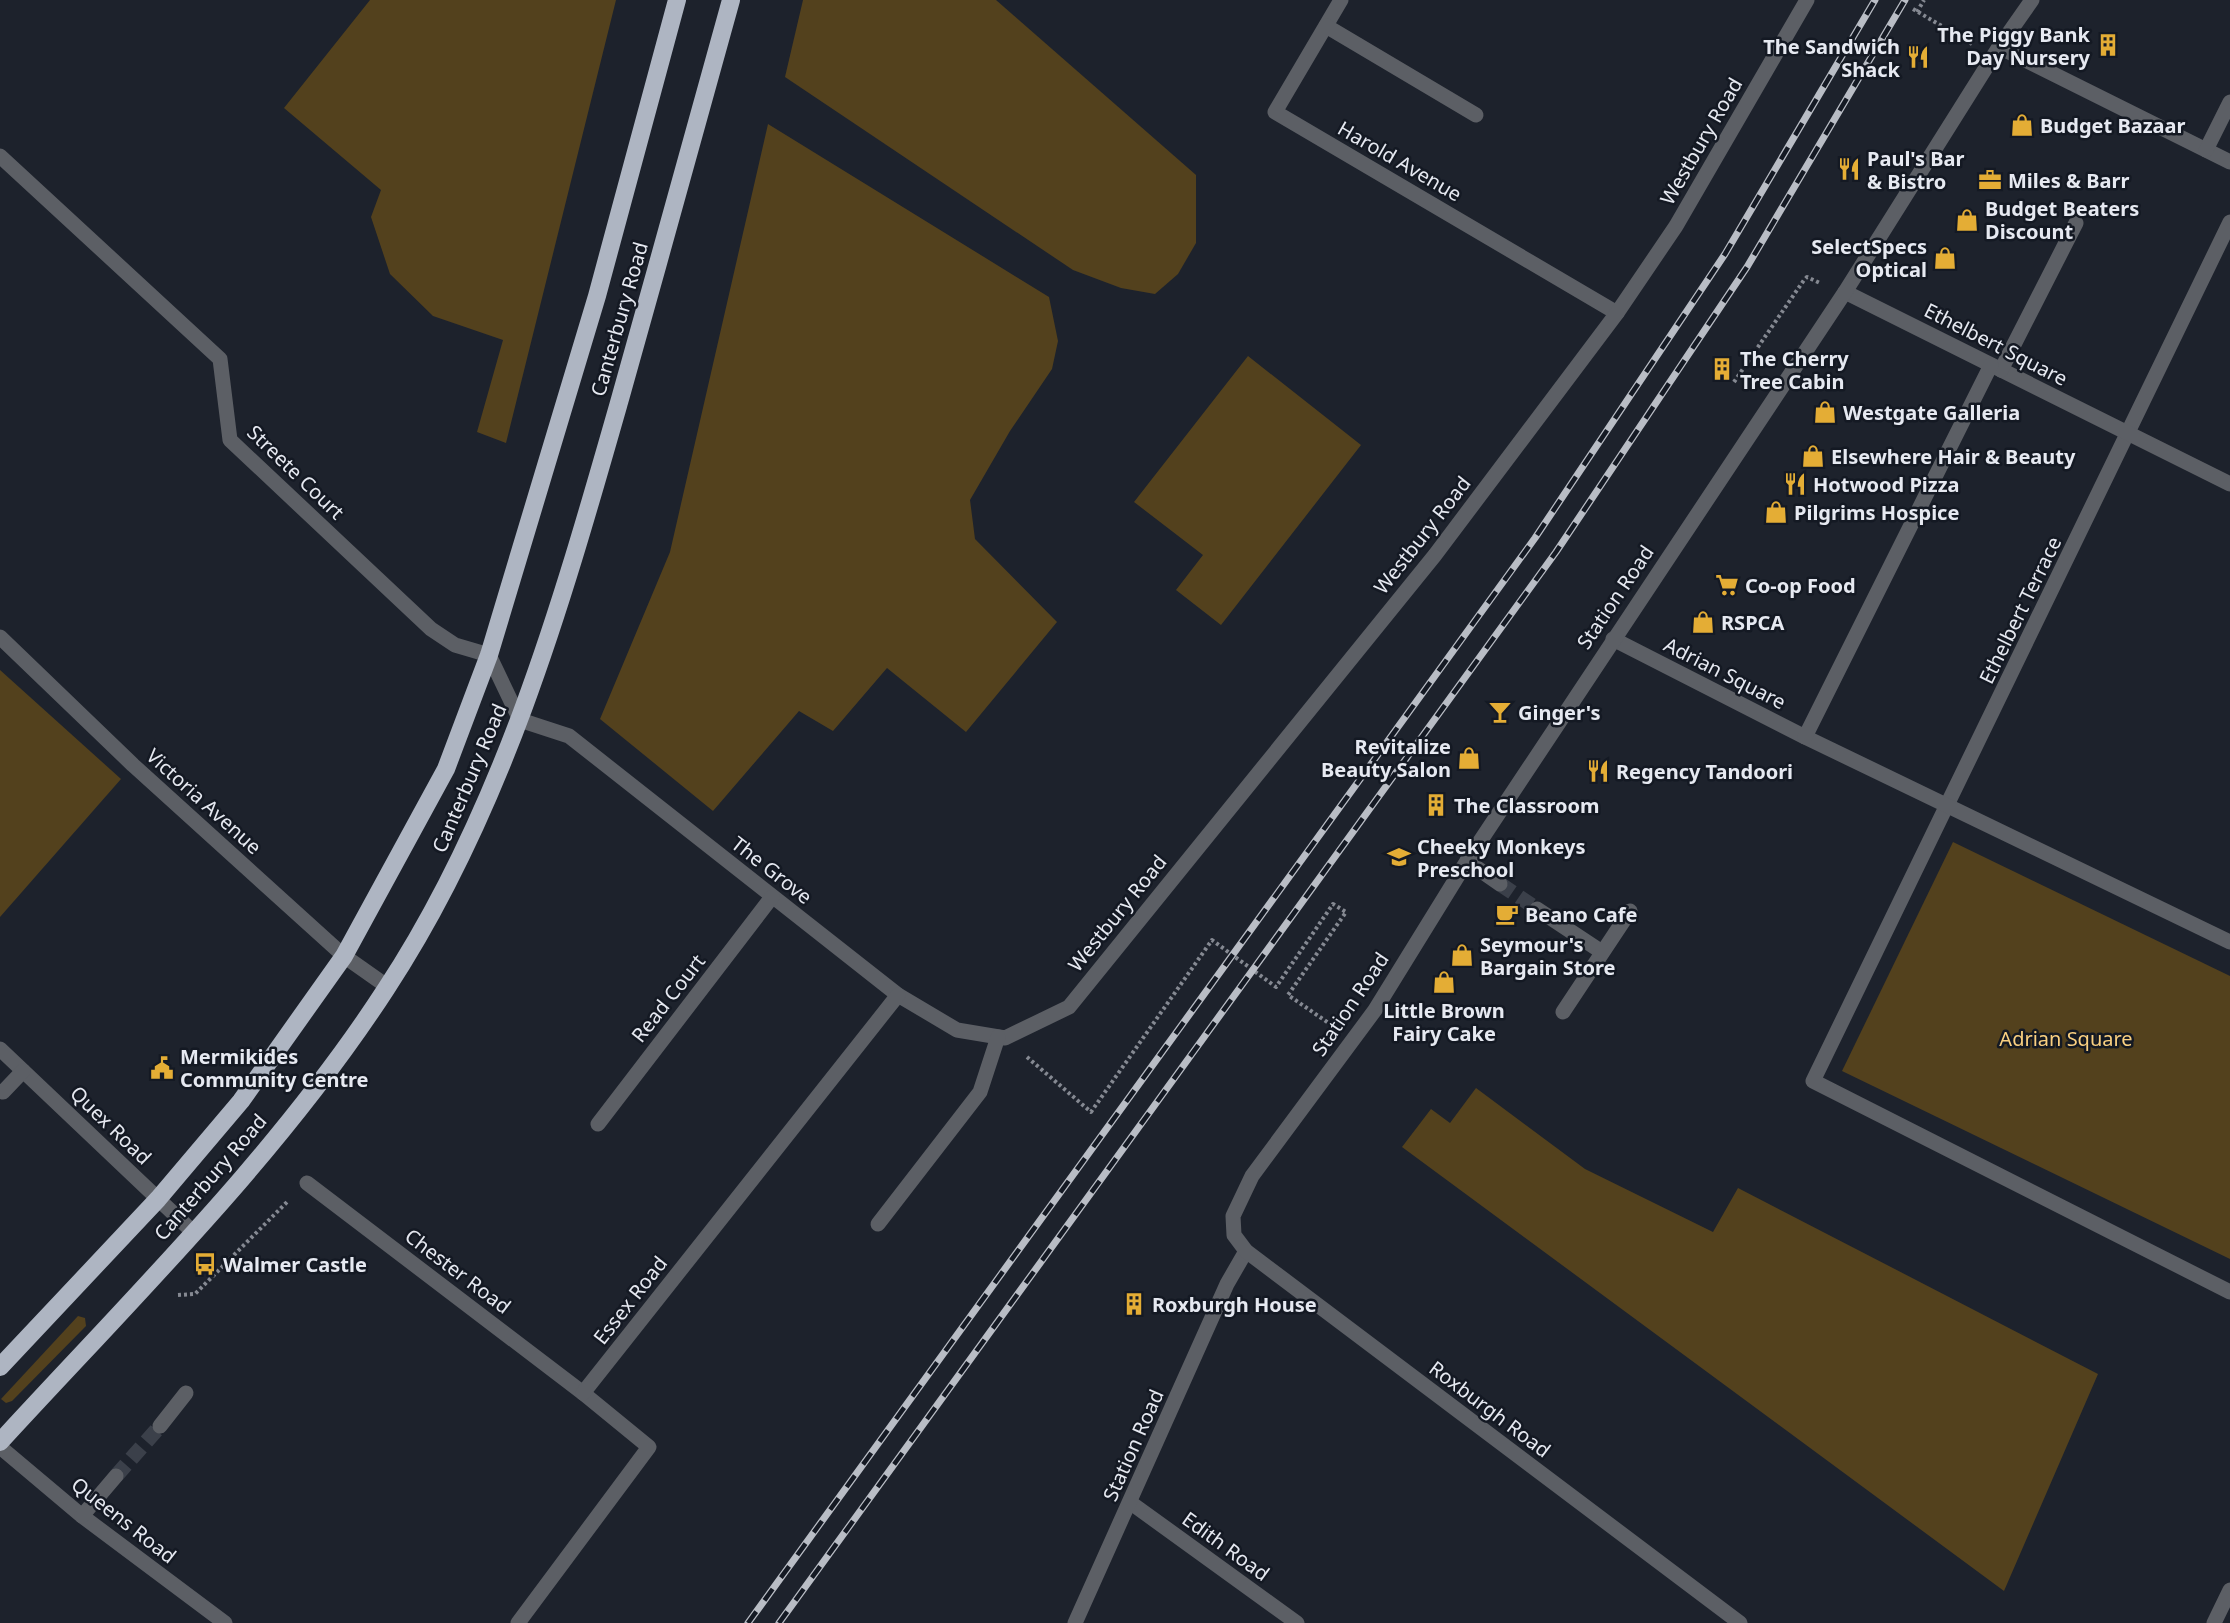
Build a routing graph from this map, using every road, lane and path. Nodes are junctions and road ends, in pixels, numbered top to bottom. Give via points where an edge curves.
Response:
1 (677, 0) edge
2 (731, 0) edge
3 (1341, 0) edge
4 (1807, 0) edge
5 (1924, 0) edge
6 (2032, 0) edge
7 (1326, 26) junction
8 (1996, 51) junction
9 (2230, 102) edge
10 (1476, 115) dead end
11 (2206, 150) junction
12 (0, 156) edge
13 (2230, 162) edge
14 (2230, 222) edge
15 (2076, 223) dead end
16 (1819, 283) dead end
17 (1845, 292) junction
18 (1617, 313) junction
19 (1996, 367) junction
20 (1734, 382) dead end
21 (2128, 433) junction
22 (2230, 484) edge
23 (0, 637) edge
24 (1612, 639) junction
25 (489, 656) junction
26 (520, 720) junction
27 (1805, 737) junction
28 (1949, 806) junction
29 (1467, 861) junction
30 (1500, 884) tunnel mouth
31 (772, 897) junction
32 (1537, 909) tunnel mouth
33 (1630, 911) dead end
34 (2230, 942) edge
35 (1602, 952) junction
36 (344, 956) junction
37 (388, 987) junction
38 (898, 995) junction
39 (1563, 1012) dead end
40 (1002, 1037) junction
41 (1353, 1040) junction
42 (0, 1049) edge
43 (23, 1071) junction
44 (3, 1092) dead end
45 (598, 1124) dead end
46 (307, 1183) joint
47 (158, 1199) junction
48 (1233, 1216) joint
49 (878, 1224) dead end
50 (193, 1232) junction
51 (1246, 1251) junction
52 (2230, 1292) edge
53 (178, 1295) dead end
54 (0, 1367) edge
55 (186, 1393) dead end
56 (584, 1393) junction
57 (160, 1426) tunnel mouth
58 (0, 1442) edge
59 (0, 1447) edge
60 (116, 1476) tunnel mouth
61 (1131, 1503) junction
62 (82, 1516) junction
63 (2230, 1590) edge
64 (225, 1623) edge
65 (518, 1623) edge
66 (1076, 1623) edge
67 (1297, 1623) edge
68 (1740, 1623) edge
69 (2214, 1623) edge

1 - 25 highway, Canterbury Road via 597,296
2 - 26 highway, Canterbury Road via 590,506
3 - 7 street, Harold Avenue
4 - 18 street, Westbury Road via 1676,226
5 - 8 path via 1915,11
6 - 8 street, Station Road
7 - 10 street
7 - 18 street, Harold Avenue via 1275,112
8 - 11 street
8 - 17 street, Station Road
9 - 11 street
11 - 13 street
12 - 25 street, Streete Court via 220,359 230,441 431,629 455,645
14 - 21 street
15 - 19 street
16 - 20 path via 1804,279
17 - 19 street, Ethelbert Square
17 - 24 street, Station Road
18 - 40 street, Westbury Road via 1435,555 1069,1007
19 - 21 street, Ethelbert Square
19 - 27 street
21 - 22 street, Ethelbert Square
21 - 28 street, Ethelbert Terrace
23 - 36 street, Victoria Avenue via 133,765
24 - 27 street, Adrian Square
24 - 29 street, Station Road
25 - 26 street
25 - 36 highway, Canterbury Road via 446,769
26 - 31 street, The Grove via 569,736
26 - 37 highway, Canterbury Road via 468,845
27 - 28 street, Adrian Square
28 - 34 street, Adrian Square
28 - 52 street via 1813,1081
29 - 30 street
29 - 41 street, Station Road
31 - 38 street, The Grove
31 - 45 street, Read Court
32 - 35 street
33 - 35 street
35 - 39 street
36 - 37 street, Victoria Avenue
36 - 47 highway, Canterbury Road via 241,1101
37 - 50 highway, Canterbury Road via 312,1095
38 - 40 street, The Grove via 957,1030
38 - 56 street, Essex Road
40 - 41 path via 1091,1112 1212,940 1276,987 1333,904 1346,912 1288,995
40 - 49 street via 980,1092
41 - 48 street, Station Road via 1252,1176
42 - 43 street, Quex Road
43 - 44 street
43 - 47 street, Quex Road
46 - 53 path via 195,1294
46 - 56 street, Chester Road
47 - 50 street, Quex Road
47 - 54 highway, Canterbury Road
48 - 51 street, Roxburgh Road via 1234,1235
50 - 58 highway, Canterbury Road
51 - 61 street, Station Road via 1227,1284
51 - 68 street, Roxburgh Road
55 - 57 street
56 - 65 street via 649,1447
59 - 62 street, Queens Road
60 - 62 street
61 - 66 street, Station Road
61 - 67 street, Edith Road
62 - 64 street, Queens Road
63 - 69 street

